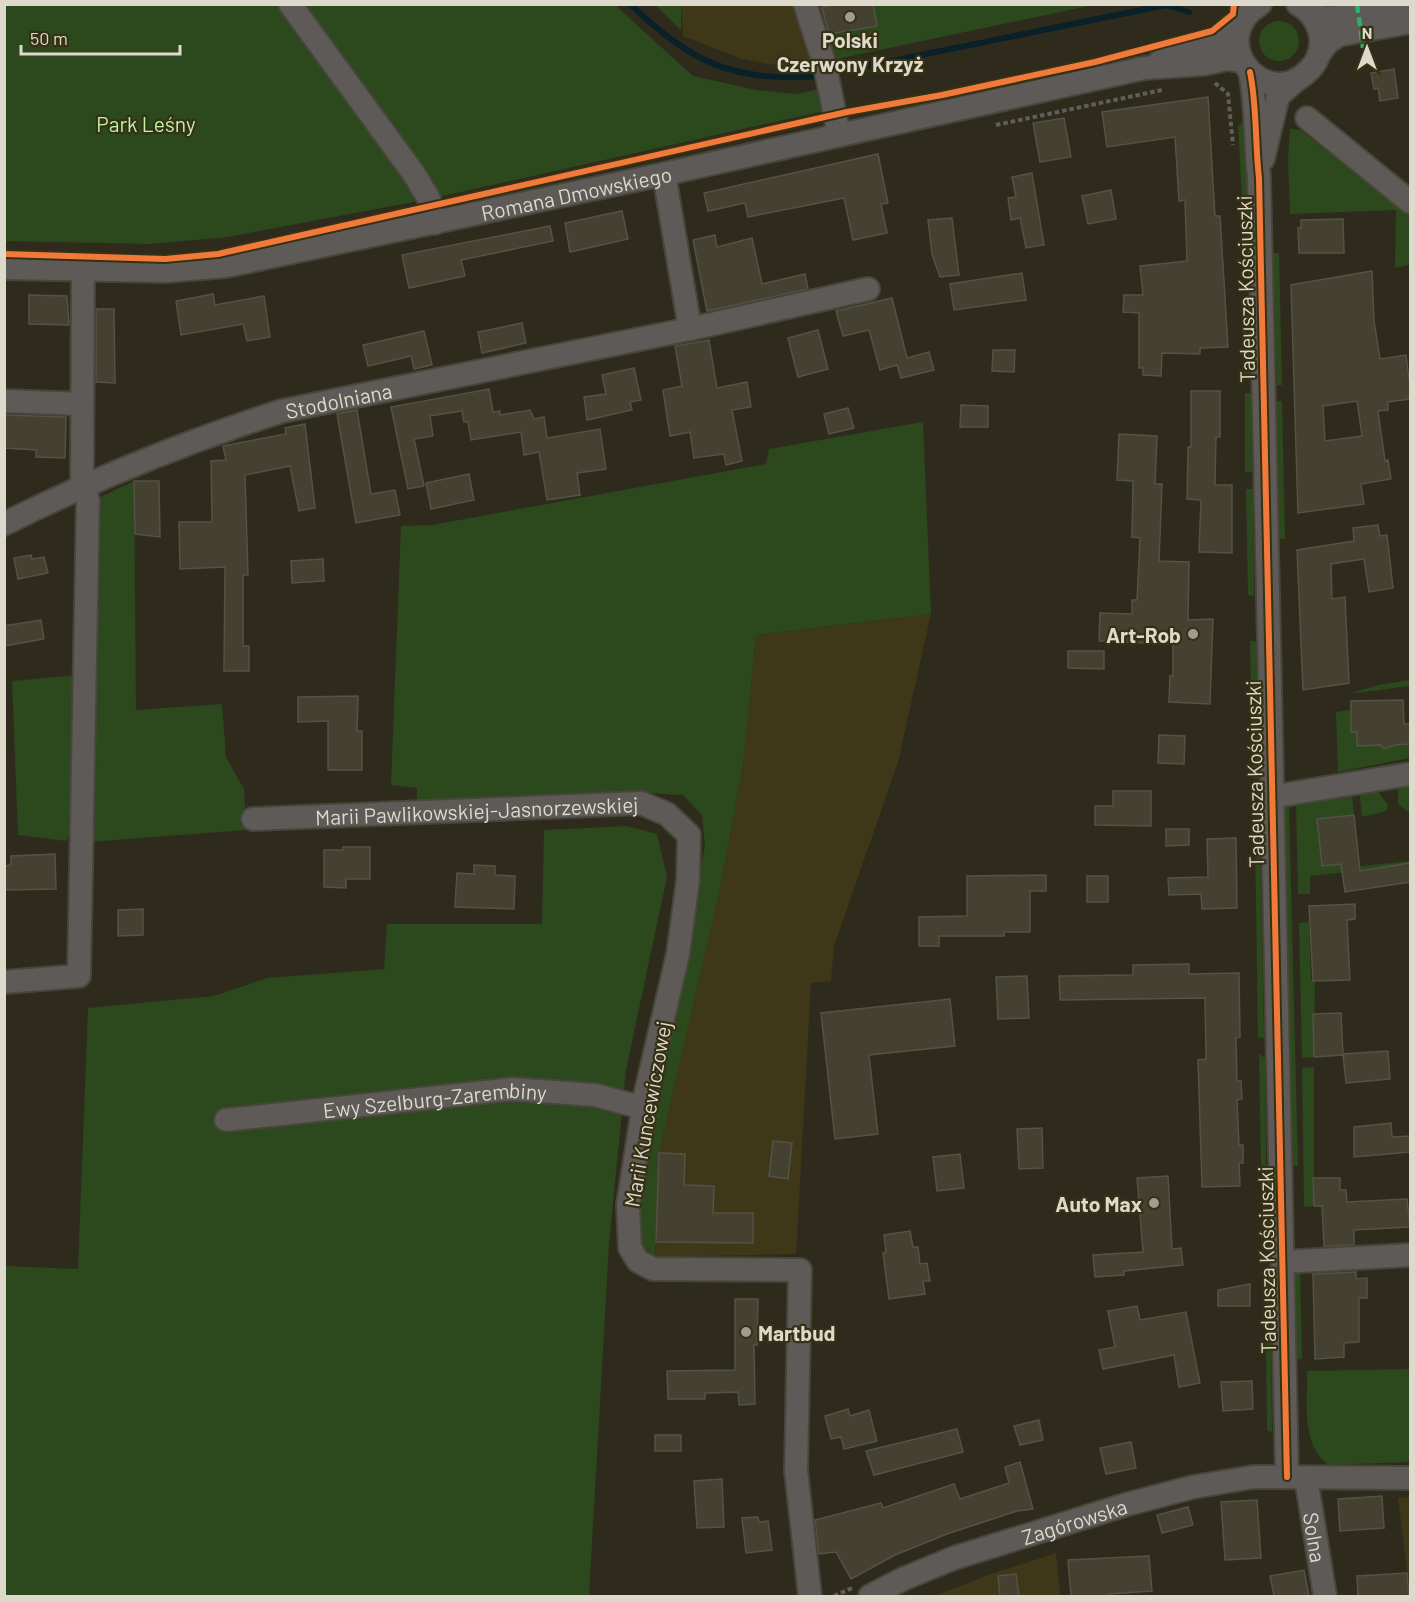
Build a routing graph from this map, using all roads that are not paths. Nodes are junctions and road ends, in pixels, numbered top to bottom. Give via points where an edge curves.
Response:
1 (290, 4) edge
2 (805, 4) edge
3 (1260, 4) edge
4 (1304, 9) edge
5 (1410, 11) edge
6 (1243, 17) edge
7 (1410, 21) edge
8 (1319, 54) junction
9 (1246, 66) junction
10 (1144, 68) junction
11 (1296, 80) junction
12 (1307, 118) dead end
13 (839, 135) junction
14 (664, 174) junction
15 (1259, 178) junction
16 (1410, 202) edge
17 (435, 223) junction
18 (4, 268) edge
19 (83, 270) junction
20 (868, 289) dead end
21 (690, 329) junction
22 (4, 401) edge
23 (82, 404) junction
24 (82, 485) junction
25 (4, 524) edge
26 (1410, 774) edge
27 (1271, 797) junction
28 (253, 819) dead end
29 (689, 835) joint
30 (4, 982) edge
31 (644, 1108) junction
32 (226, 1120) dead end
33 (1410, 1255) edge
34 (1283, 1262) junction
35 (1297, 1477) junction
36 (1410, 1479) edge
37 (869, 1593) edge
38 (810, 1596) edge
39 (1325, 1596) edge

1 - 17 street via 414,174 429,199
2 - 13 street via 825,66
3 - 6 street, Romana Dmowskiego
4 - 5 street via 1326,18
4 - 8 street via 1318,27
6 - 9 street, Tadeusza Kościuszki via 1237,47
6 - 10 street, Romana Dmowskiego via 1230,36
7 - 8 street, Tadeusza Kościuszki via 1339,35
8 - 11 street, Tadeusza Kościuszki via 1313,67
9 - 10 street, Romana Dmowskiego via 1228,59
9 - 11 street via 1262,80 1275,84
9 - 15 street, Tadeusza Kościuszki via 1253,89
10 - 13 street, Romana Dmowskiego
11 - 15 street, Tadeusza Kościuszki via 1278,96
12 - 16 street
13 - 14 street, Romana Dmowskiego
14 - 17 street, Romana Dmowskiego
14 - 21 street
15 - 27 street, Tadeusza Kościuszki
17 - 19 street, Romana Dmowskiego via 226,266 166,271
18 - 19 street, Romana Dmowskiego
19 - 23 street
20 - 21 street, Stodolniana
21 - 24 street, Stodolniana via 282,411 219,431
22 - 23 street
23 - 24 street
24 - 25 street, Stodolniana
24 - 30 street via 88,500 79,976
26 - 27 street
27 - 34 street, Tadeusza Kościuszki
28 - 29 street, Marii Pawlikowskiej-Jasnorzewskiej via 641,803 667,814
29 - 31 street, Marii Kuncewiczowej via 688,880 678,954
31 - 32 street, Ewy Szelburg-Zarembiny via 595,1095 512,1089
31 - 38 street, Marii Kuncewiczowej via 628,1205 630,1248 638,1261 653,1269 800,1270 796,1471
33 - 34 street
34 - 35 street, Tadeusza Kościuszki
35 - 36 street, Zagórowska
35 - 37 street, Zagórowska via 1215,1482 1128,1504 954,1558
35 - 39 street, Solna via 1309,1511

